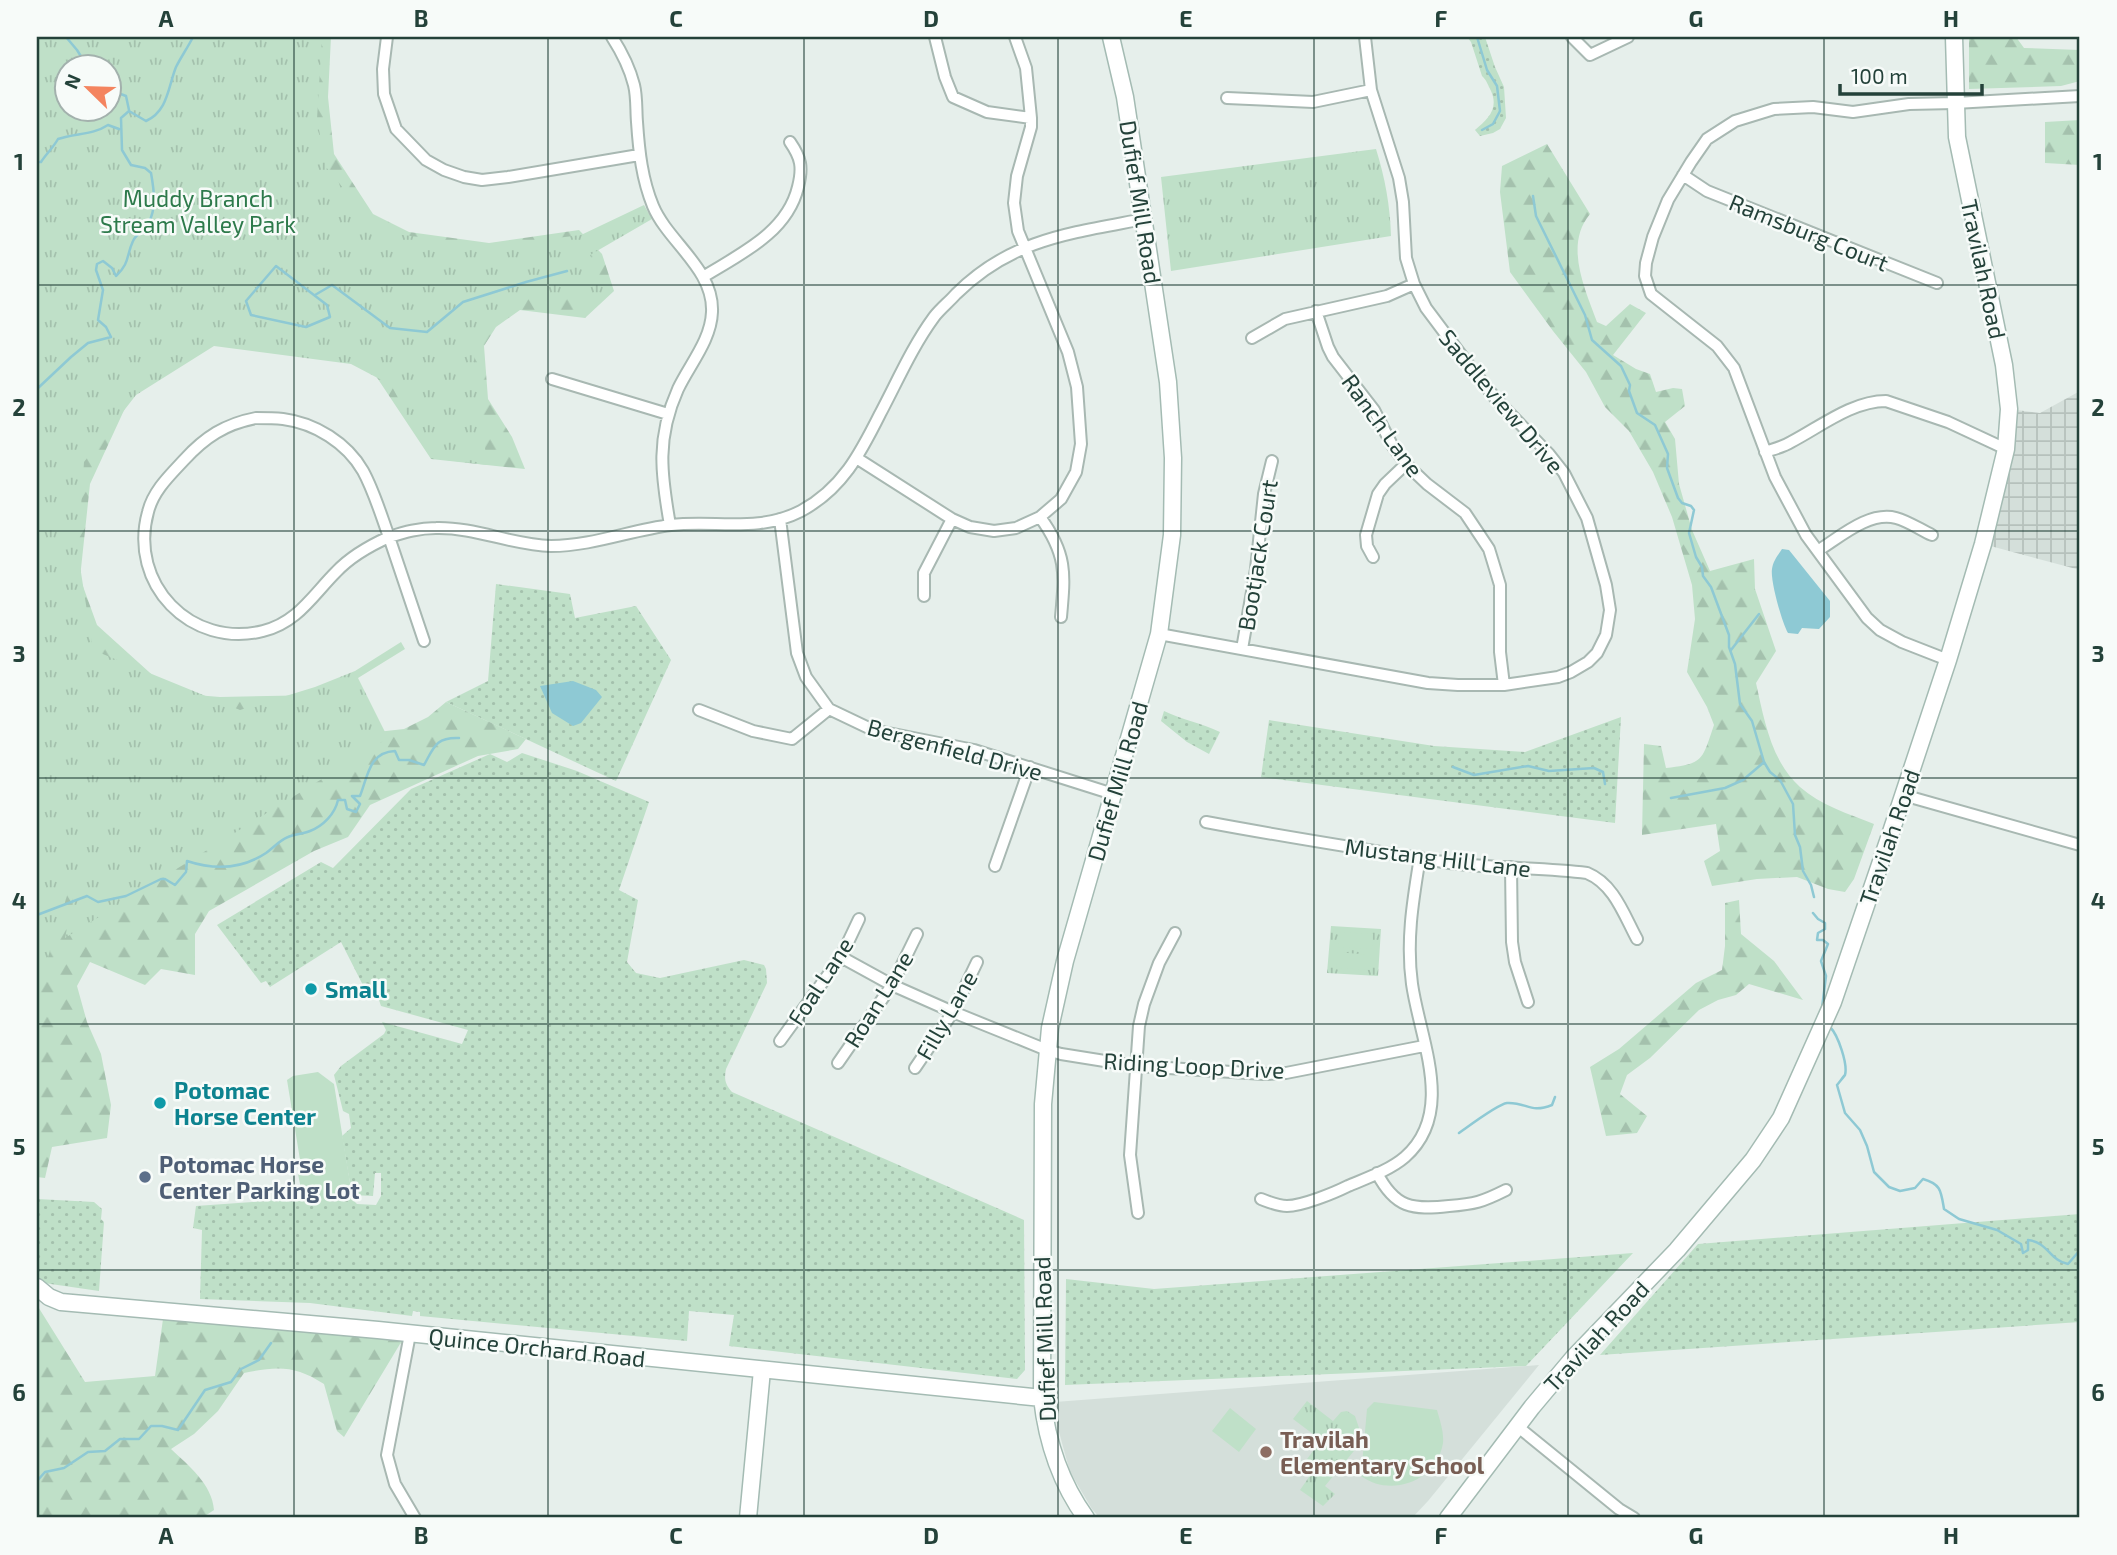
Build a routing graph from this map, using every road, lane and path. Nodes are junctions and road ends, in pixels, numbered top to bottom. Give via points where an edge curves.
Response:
1 (387, 37) edge
2 (612, 37) edge
3 (935, 37) edge
4 (1015, 37) edge
5 (1111, 37) edge
6 (1365, 37) edge
7 (1572, 37) edge
8 (1628, 37) edge
9 (1954, 37) edge
10 (1371, 90) junction
11 (2080, 96) edge
12 (1227, 98) dead end
13 (1955, 103) junction
14 (1031, 118) junction
15 (790, 142) dead end
16 (639, 155) junction
17 (1684, 175) junction
18 (1144, 219) junction
19 (1024, 247) junction
20 (703, 277) junction
21 (1937, 283) dead end
22 (1414, 284) junction
23 (1316, 311) junction
24 (1252, 338) dead end
25 (552, 379) dead end
26 (668, 414) junction
27 (2006, 449) junction
28 (1765, 452) junction
29 (858, 459) junction
30 (1272, 461) dead end
31 (1406, 464) junction
32 (1040, 517) junction
33 (780, 519) junction
34 (952, 519) junction
35 (670, 525) junction
36 (1932, 535) dead end
37 (389, 537) junction
38 (1819, 550) junction
39 (1373, 557) dead end
40 (923, 596) dead end
41 (1061, 617) dead end
42 (1159, 634) junction
43 (424, 641) dead end
44 (1242, 649) junction
45 (1948, 660) junction
46 (1504, 685) junction
47 (830, 709) junction
48 (699, 710) dead end
49 (1030, 767) junction
50 (1113, 793) junction
51 (1903, 795) junction
52 (1206, 822) dead end
53 (2080, 845) edge
54 (1420, 857) junction
55 (995, 866) dead end
56 (1511, 867) junction
57 (859, 919) dead end
58 (1175, 933) dead end
59 (917, 934) dead end
60 (1637, 939) dead end
61 (841, 957) junction
62 (976, 962) dead end
63 (892, 985) junction
64 (1528, 1002) dead end
65 (953, 1012) junction
66 (780, 1041) dead end
67 (1424, 1046) junction
68 (1047, 1051) junction
69 (838, 1063) dead end
70 (1136, 1066) junction
71 (915, 1068) dead end
72 (1377, 1173) junction
73 (1506, 1190) dead end
74 (1261, 1199) dead end
75 (1138, 1213) dead end
76 (37, 1287) edge
77 (410, 1334) junction
78 (762, 1370) junction
79 (1042, 1398) junction
80 (1517, 1426) junction
81 (415, 1518) edge
82 (748, 1518) edge
83 (1086, 1518) edge
84 (1448, 1518) edge
85 (1634, 1518) edge

1 - 16 street via 384,94 396,130 426,160 444,170 482,180
2 - 16 street via 635,86
3 - 14 street via 953,97 987,112
4 - 14 street via 1026,68
5 - 18 main road, Dufief Mill Road
6 - 10 street, Saddleview Drive
7 - 8 street via 1590,55
9 - 13 main road, Travilah Road
10 - 12 street via 1313,102
10 - 22 street, Saddleview Drive via 1399,178 1406,258
11 - 13 street
13 - 17 street via 1853,112 1774,109 1735,121 1707,139
13 - 27 main road, Travilah Road via 1963,175 2004,365 2009,409
14 - 19 street via 1014,203
15 - 20 street via 799,156 801,174 789,213 765,238
16 - 20 street via 654,210
17 - 21 street, Ramsburg Court via 1707,191
17 - 28 street via 1653,237 1645,276 1651,293 1726,355
18 - 19 street via 1062,234
18 - 42 main road, Dufief Mill Road via 1168,382 1173,458 1172,535
19 - 29 street via 973,277 935,315
19 - 32 street via 1068,352 1080,411 1076,472 1061,499
20 - 26 street via 712,309 708,335
22 - 23 street via 1387,296
22 - 46 street, Saddleview Drive via 1471,368 1564,473 1587,518 1606,585 1610,610 1606,635 1588,662 1558,677
23 - 24 street via 1285,319
23 - 31 street, Ranch Lane via 1328,347
25 - 26 street
26 - 35 street via 662,477
27 - 28 street via 1948,422 1876,401
27 - 45 main road, Travilah Road
28 - 38 street via 1806,535
29 - 33 street via 826,493
29 - 34 street
30 - 44 street, Bootjack Court
31 - 39 street via 1378,494 1366,535
31 - 46 street, Ranch Lane via 1465,513 1489,549 1500,585
32 - 34 street via 1016,528 994,531
32 - 41 street via 1060,550 1064,583
33 - 35 street via 743,526
33 - 47 street, Bergenfield Drive via 797,653 806,677
34 - 40 street via 924,573
35 - 37 street via 551,546 437,528
36 - 38 street via 1886,517 1865,521
37 - 37 street via 344,565 292,619 238,635 209,630 187,619 154,583 144,557 148,509 170,475 200,442 231,424 256,418 304,424 342,446 364,474
37 - 43 street
38 - 45 street via 1880,630
42 - 44 street, Saddleview Drive
42 - 50 main road, Dufief Mill Road
44 - 46 street, Saddleview Drive via 1428,683
45 - 51 main road, Travilah Road
47 - 48 street via 792,739 753,731
47 - 49 street, Bergenfield Drive via 873,730 974,750
49 - 50 street, Bergenfield Drive
49 - 55 street
50 - 68 main road, Dufief Mill Road via 1065,961
51 - 53 street
51 - 80 main road, Travilah Road via 1835,998 1781,1118 1753,1160 1677,1250 1574,1357
52 - 54 street, Mustang Hill Lane
54 - 56 street, Mustang Hill Lane
54 - 67 street via 1408,945
56 - 60 street, Mustang Hill Lane via 1597,877 1611,891
56 - 64 street via 1511,942
57 - 61 street, Foal Lane
58 - 70 street via 1143,1004
59 - 63 street, Roan Lane
61 - 63 street, Riding Loop Drive
61 - 66 street, Foal Lane
62 - 65 street, Filly Lane
63 - 65 street, Riding Loop Drive
63 - 69 street, Roan Lane
65 - 68 street, Riding Loop Drive
65 - 71 street, Filly Lane
67 - 70 street, Riding Loop Drive via 1286,1073
67 - 72 street via 1433,1088 1430,1117 1411,1151
68 - 70 street, Riding Loop Drive
68 - 79 main road, Dufief Mill Road via 1041,1212
70 - 75 street via 1130,1155
72 - 73 street via 1386,1190 1410,1207 1479,1203
72 - 74 street via 1295,1205
76 - 77 main road, Quince Orchard Road via 61,1302
77 - 78 main road, Quince Orchard Road
77 - 81 street via 387,1455 395,1484
78 - 79 main road, Quince Orchard Road
78 - 82 main road
79 - 83 main road, Dufief Mill Road via 1052,1453
80 - 84 main road, Travilah Road
80 - 85 street

